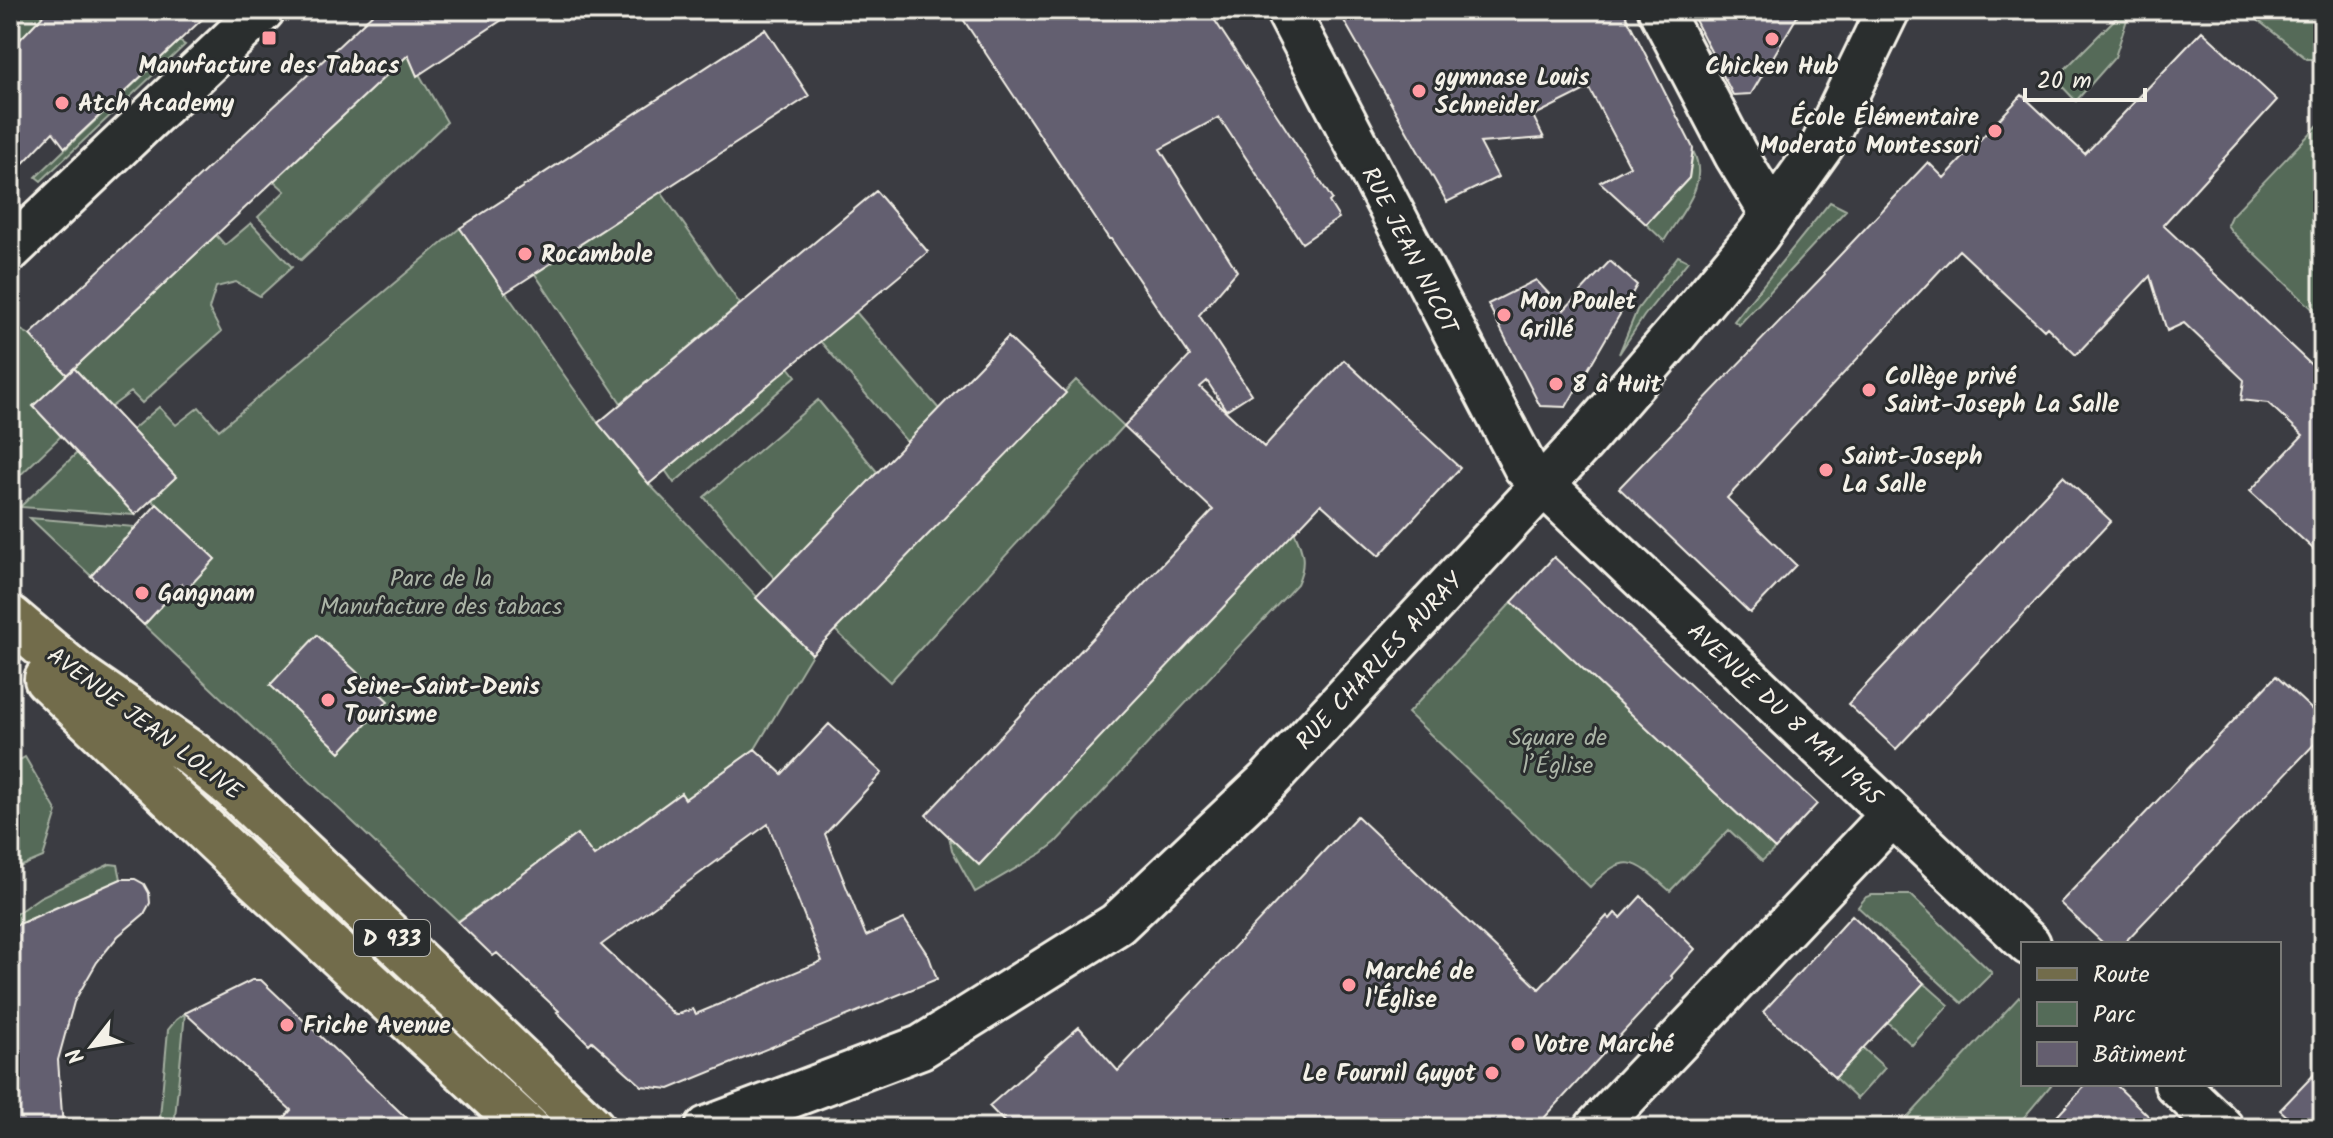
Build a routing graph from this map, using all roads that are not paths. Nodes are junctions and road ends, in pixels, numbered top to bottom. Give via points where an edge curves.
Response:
1 (263, 10) edge
2 (1287, 10) edge
3 (1660, 10) edge
4 (1888, 10) edge
5 (1772, 214) junction
6 (10, 250) edge
7 (1542, 484) junction
8 (10, 618) edge
9 (10, 641) edge
10 (1892, 815) junction
11 (2027, 942) edge
12 (2178, 1086) edge
13 (527, 1128) edge
14 (592, 1128) edge
15 (707, 1128) edge
16 (1596, 1128) edge
17 (2222, 1128) edge

1 - 6 street
2 - 7 street, RUE JEAN NICOT via 1508,438
3 - 5 street
4 - 5 street, RUE CHARLES AURAY via 1823,144
5 - 7 street, RUE CHARLES AURAY via 1667,345
7 - 10 street, AVENUE DU 8 MAI 1945
7 - 15 street, RUE CHARLES AURAY via 1268,781 1117,924 921,1047
8 - 14 main road, AVENUE JEAN LOLIVE / D 933 via 76,674 233,787
9 - 13 main road, AVENUE JEAN LOLIVE / D 933
10 - 11 street, AVENUE DU 8 MAI 1945
10 - 16 street
12 - 17 street

